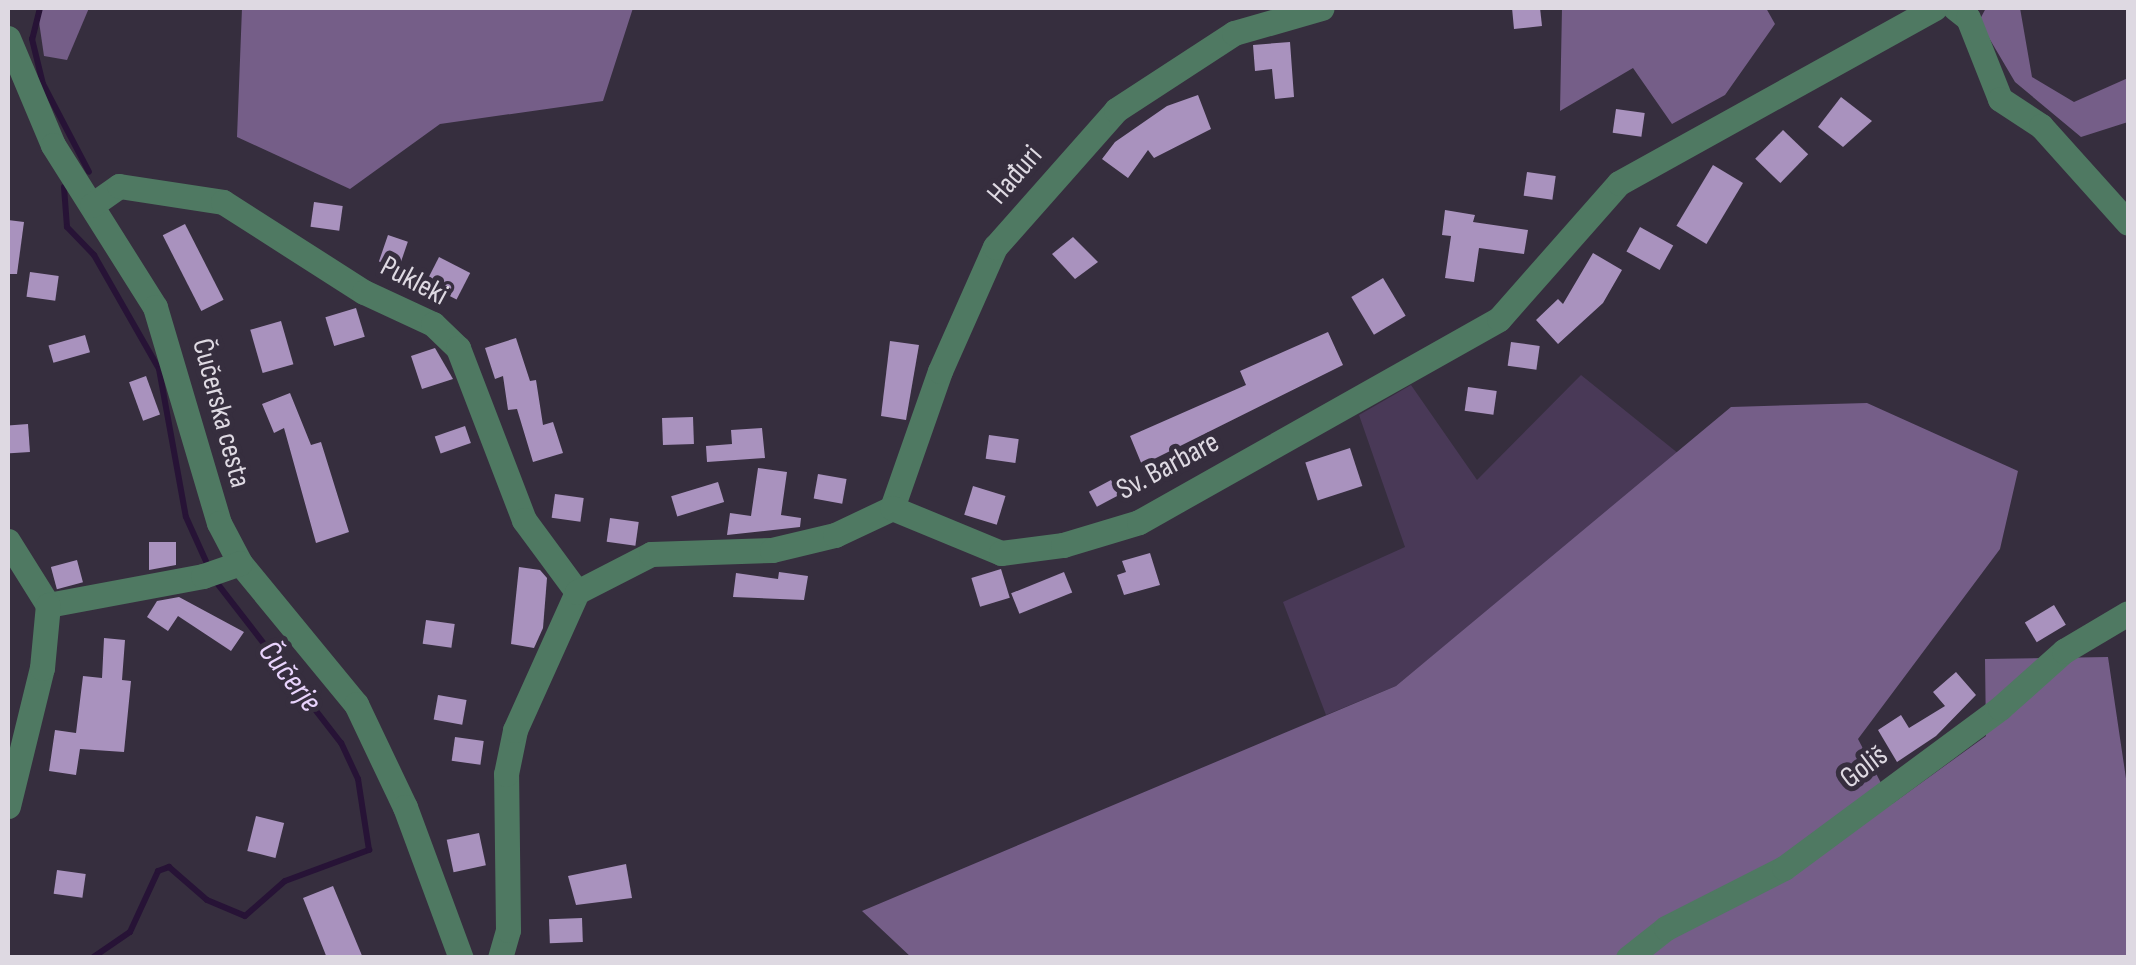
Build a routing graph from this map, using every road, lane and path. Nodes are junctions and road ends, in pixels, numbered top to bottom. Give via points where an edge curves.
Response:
1 (1322, 8) edge
2 (1935, 8) edge
3 (1955, 8) edge
4 (8, 38) edge
5 (92, 205) junction
6 (2128, 222) edge
7 (892, 508) junction
8 (8, 542) edge
9 (222, 569) junction
10 (576, 592) junction
11 (48, 605) junction
12 (2128, 612) edge
13 (8, 806) edge
14 (461, 958) edge
15 (500, 958) edge
16 (1628, 958) edge

1 - 7 street, Hađuri via 1234,32 1116,110 995,248 940,371
2 - 7 street, Sv. Barbare via 1619,184 1499,319 1139,522 1063,545 1002,553
3 - 6 street via 1968,18 2000,99 2041,126
4 - 5 street, Čučerska cesta via 53,145
5 - 9 street, Čučerska cesta via 171,346
5 - 10 street, Pukleki via 119,186 223,202 338,276 433,324 458,348 524,520
7 - 10 street via 835,535 772,550 651,554
8 - 11 street
9 - 11 street
9 - 14 street, Čučerska cesta via 356,704 405,807
10 - 15 street via 515,730 506,774 508,930
11 - 13 street via 42,668
12 - 16 street, Goliš via 2064,652 2000,708 1784,868 1666,928

